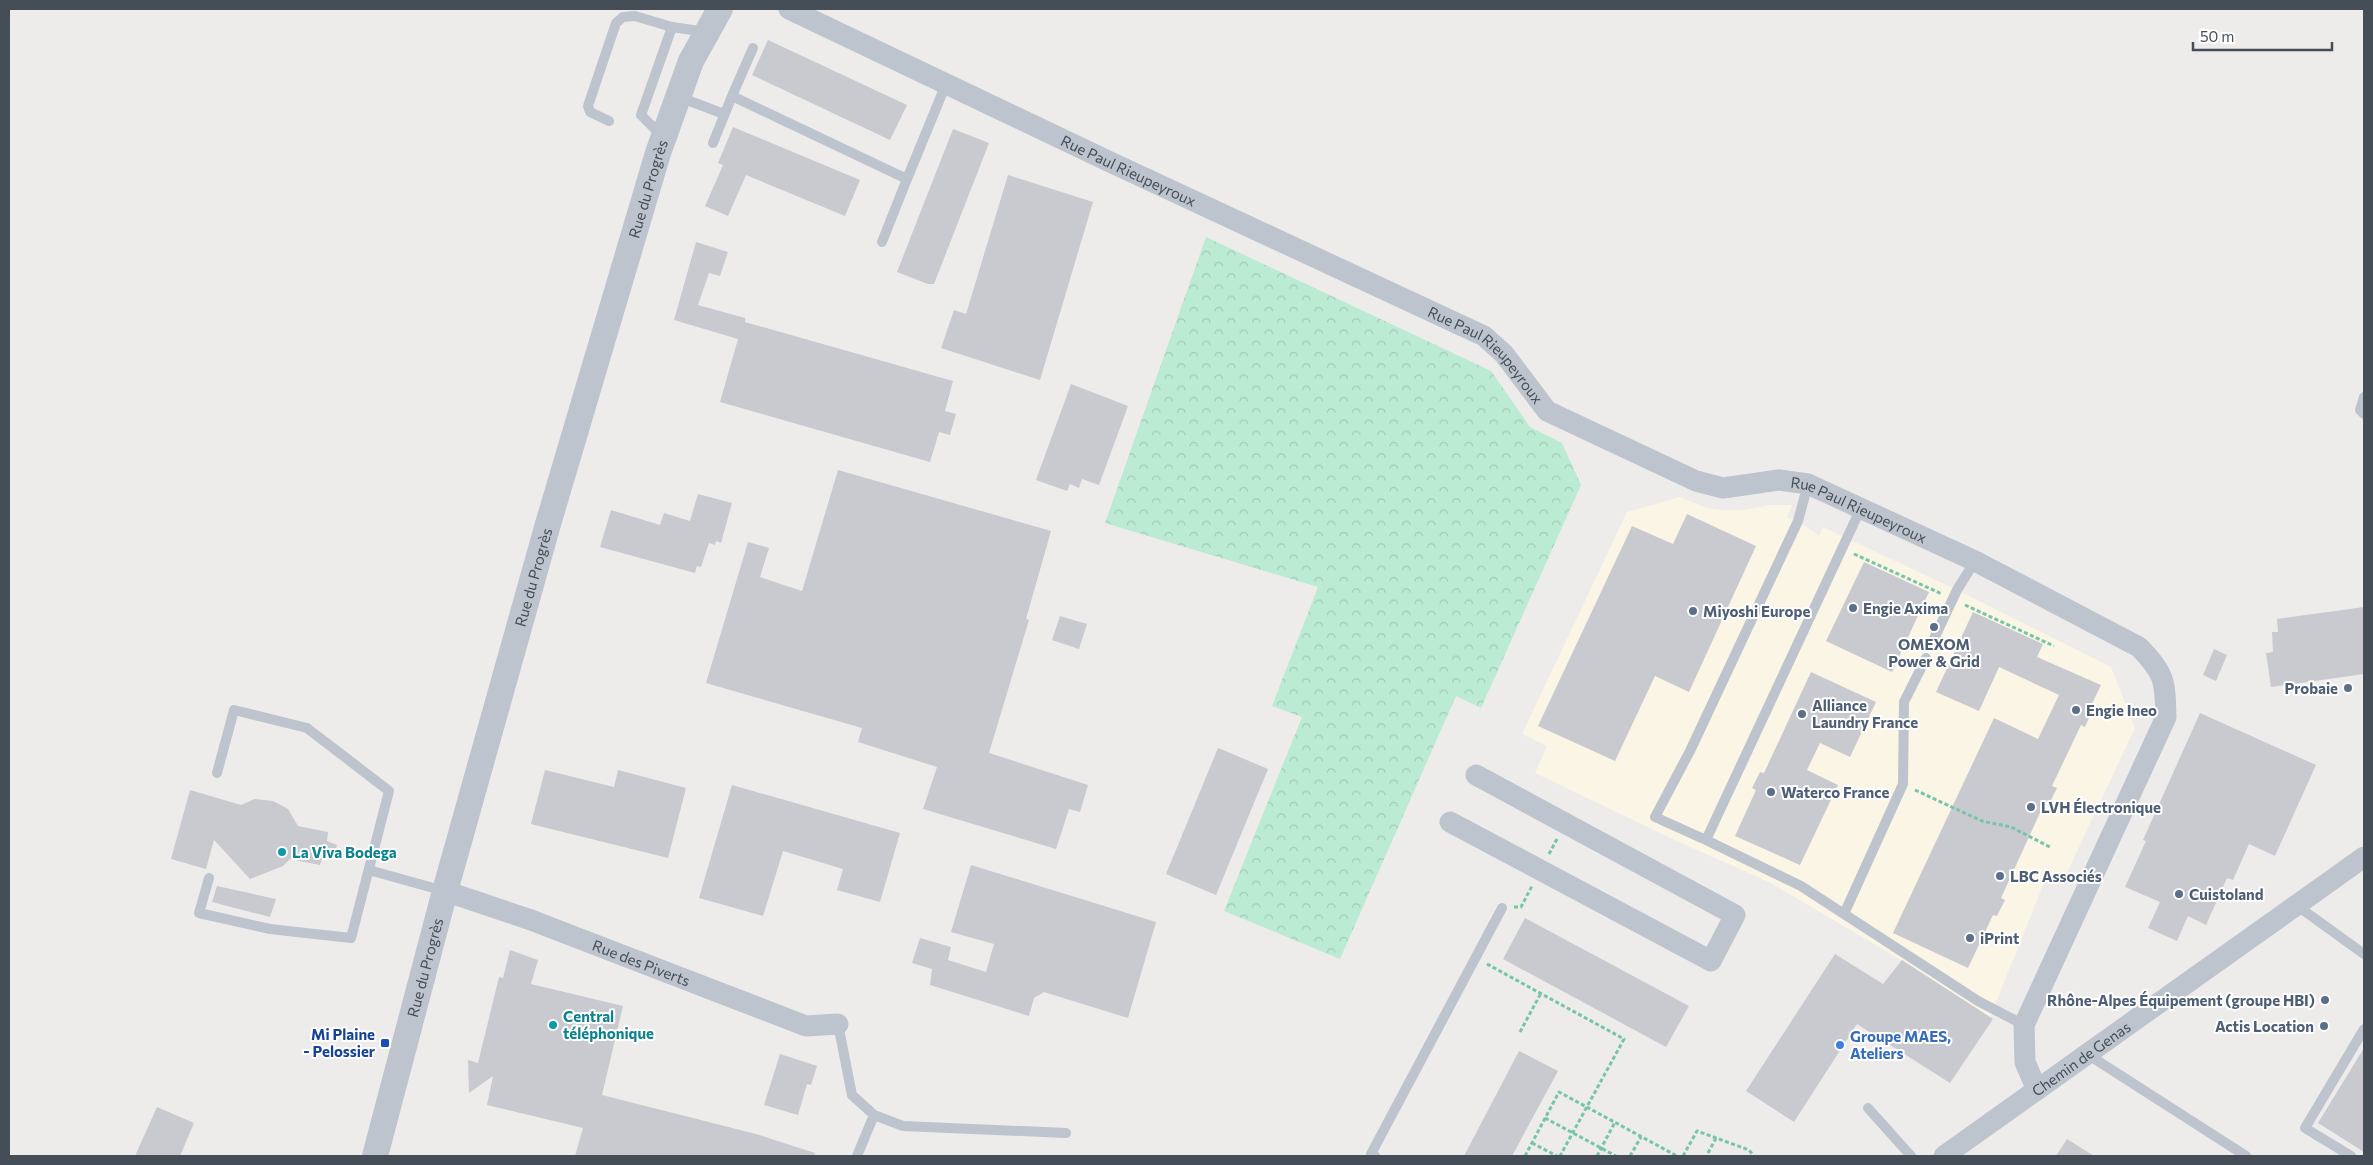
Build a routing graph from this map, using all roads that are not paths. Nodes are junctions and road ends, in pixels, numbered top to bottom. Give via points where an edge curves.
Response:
1 (720, 9) edge
2 (789, 9) edge
3 (672, 27) junction
4 (707, 32) junction
5 (753, 48) dead end
6 (946, 84) junction
7 (732, 96) junction
8 (678, 97) junction
9 (724, 114) junction
10 (610, 121) dead end
11 (666, 132) junction
12 (713, 143) dead end
13 (907, 180) junction
14 (882, 242) dead end
15 (2364, 397) edge
16 (2364, 414) edge
17 (1808, 484) junction
18 (1861, 508) junction
19 (1975, 561) junction
20 (1931, 645) dead end
21 (1926, 658) dead end
22 (217, 773) dead end
23 (1476, 775) dead end
24 (1450, 822) dead end
25 (1706, 840) junction
26 (2364, 857) edge
27 (368, 870) junction
28 (210, 878) dead end
29 (445, 891) junction
30 (2296, 905) junction
31 (1502, 908) dead end
32 (1844, 914) junction
33 (2364, 954) edge
34 (838, 1024) joint
35 (2024, 1025) junction
36 (2364, 1029) edge
37 (2088, 1054) junction
38 (2037, 1090) junction
39 (1868, 1108) dead end
40 (874, 1116) junction
41 (1066, 1133) dead end
42 (1372, 1155) edge
43 (375, 1156) edge
44 (857, 1156) edge
45 (1912, 1156) edge
46 (1944, 1156) edge
47 (2246, 1156) edge
48 (2351, 1156) edge

1 - 4 street, Rue du Progrès
2 - 6 street, Rue Paul Rieupeyroux
3 - 4 lane
3 - 10 lane via 635,16 623,17 616,23 588,106 590,112
3 - 11 lane via 641,115 654,128
4 - 8 street, Rue du Progrès via 691,61
5 - 7 lane
6 - 13 lane
6 - 17 street, Rue Paul Rieupeyroux via 1484,336 1504,354 1547,411 1696,481 1723,488 1779,480
7 - 9 lane
7 - 13 lane
8 - 9 lane
8 - 11 street, Rue du Progrès
9 - 12 lane
11 - 29 street, Rue du Progrès via 551,515
13 - 14 lane
15 - 16 lane via 2360,410
17 - 18 street, Rue Paul Rieupeyroux
17 - 25 lane via 1798,521 1655,817
18 - 19 street, Rue Paul Rieupeyroux
18 - 25 lane
19 - 20 lane
19 - 35 street, Rue Paul Rieupeyroux via 2138,647 2157,666 2165,687 2166,717
21 - 32 lane via 1904,702 1903,784
22 - 27 lane via 234,710 307,728 389,791
23 - 24 street via 1735,915 1711,961
25 - 32 lane via 1801,886
26 - 30 street, Chemin de Genas
27 - 28 lane via 351,938 270,930 200,913
27 - 29 lane
29 - 34 street, Rue des Piverts via 531,920 806,1026
29 - 43 street, Rue du Progrès
30 - 33 lane
30 - 37 street, Chemin de Genas
31 - 42 lane
32 - 35 lane via 1978,1001
34 - 40 lane via 852,1095
35 - 38 street via 2025,1062
36 - 48 lane via 2305,1128
37 - 38 street, Chemin de Genas
37 - 47 lane
38 - 46 street, Chemin de Genas
39 - 45 lane
40 - 41 lane via 903,1126
40 - 44 lane

